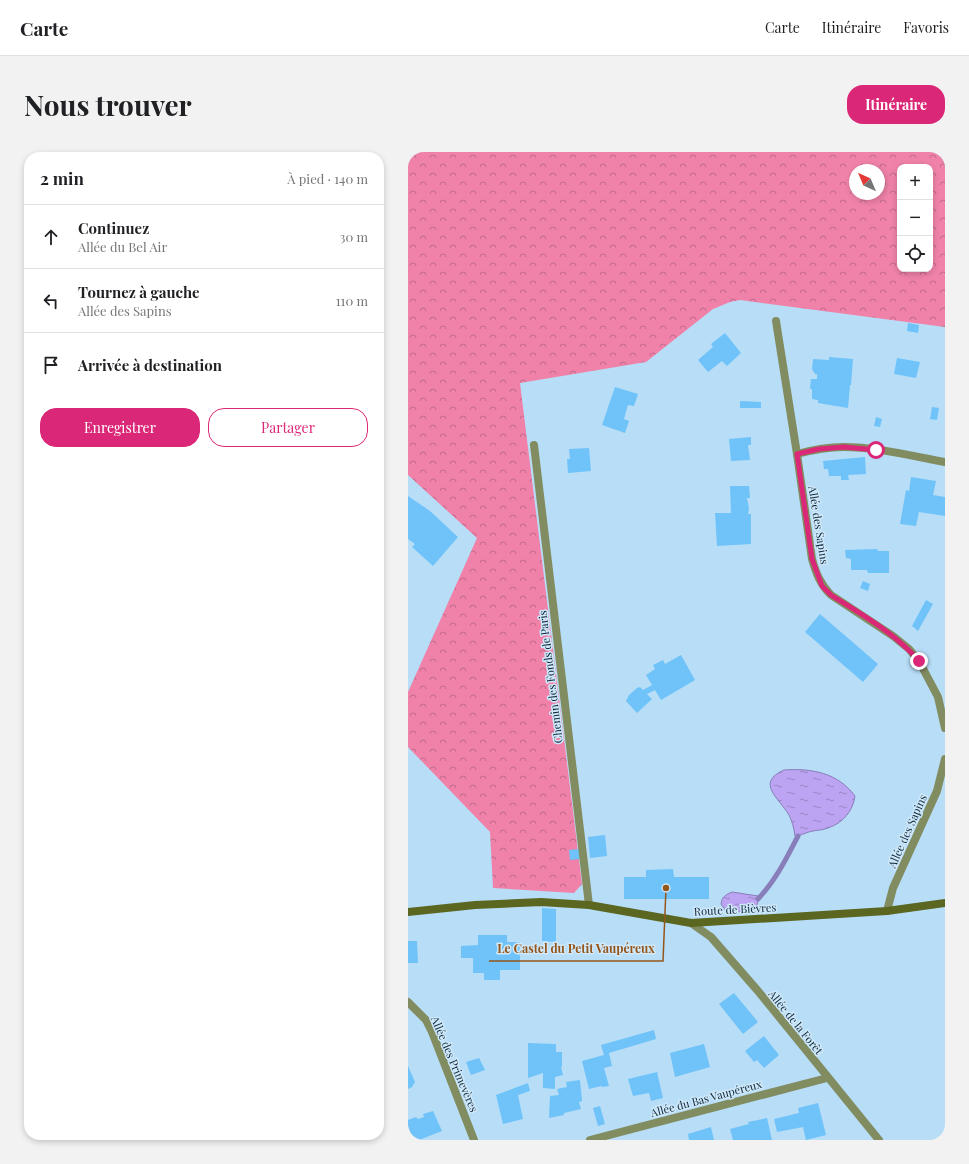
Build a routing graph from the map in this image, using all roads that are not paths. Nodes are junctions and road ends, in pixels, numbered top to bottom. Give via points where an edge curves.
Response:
1 (776, 321) dead end
2 (534, 446) dead end
3 (797, 454) junction
4 (945, 462) edge
5 (945, 728) edge
6 (945, 763) edge
7 (945, 903) edge
8 (589, 905) junction
9 (887, 911) junction
10 (408, 912) edge
11 (691, 923) junction
12 (408, 1002) edge
13 (827, 1078) junction
14 (474, 1140) edge
15 (590, 1140) edge
16 (879, 1140) edge

1 - 3 street, Allée des Sapins
2 - 8 street, Chemin des Fonds de Paris
3 - 4 street via 844,447
3 - 5 street, Allée des Sapins via 812,559 822,586 831,595 893,636 914,655 938,697
6 - 9 street, Allée des Sapins via 937,791 893,888
7 - 9 street, Route de Bièvres
8 - 10 street, Route de Bièvres via 541,902
8 - 11 street, Route de Bièvres
9 - 11 street, Route de Bièvres
11 - 13 street, Allée de la Forêt via 711,937
12 - 14 street, Allée des Primevères via 429,1026
13 - 15 street, Allée du Bas Vaupéreux
13 - 16 street, Allée de la Forêt

